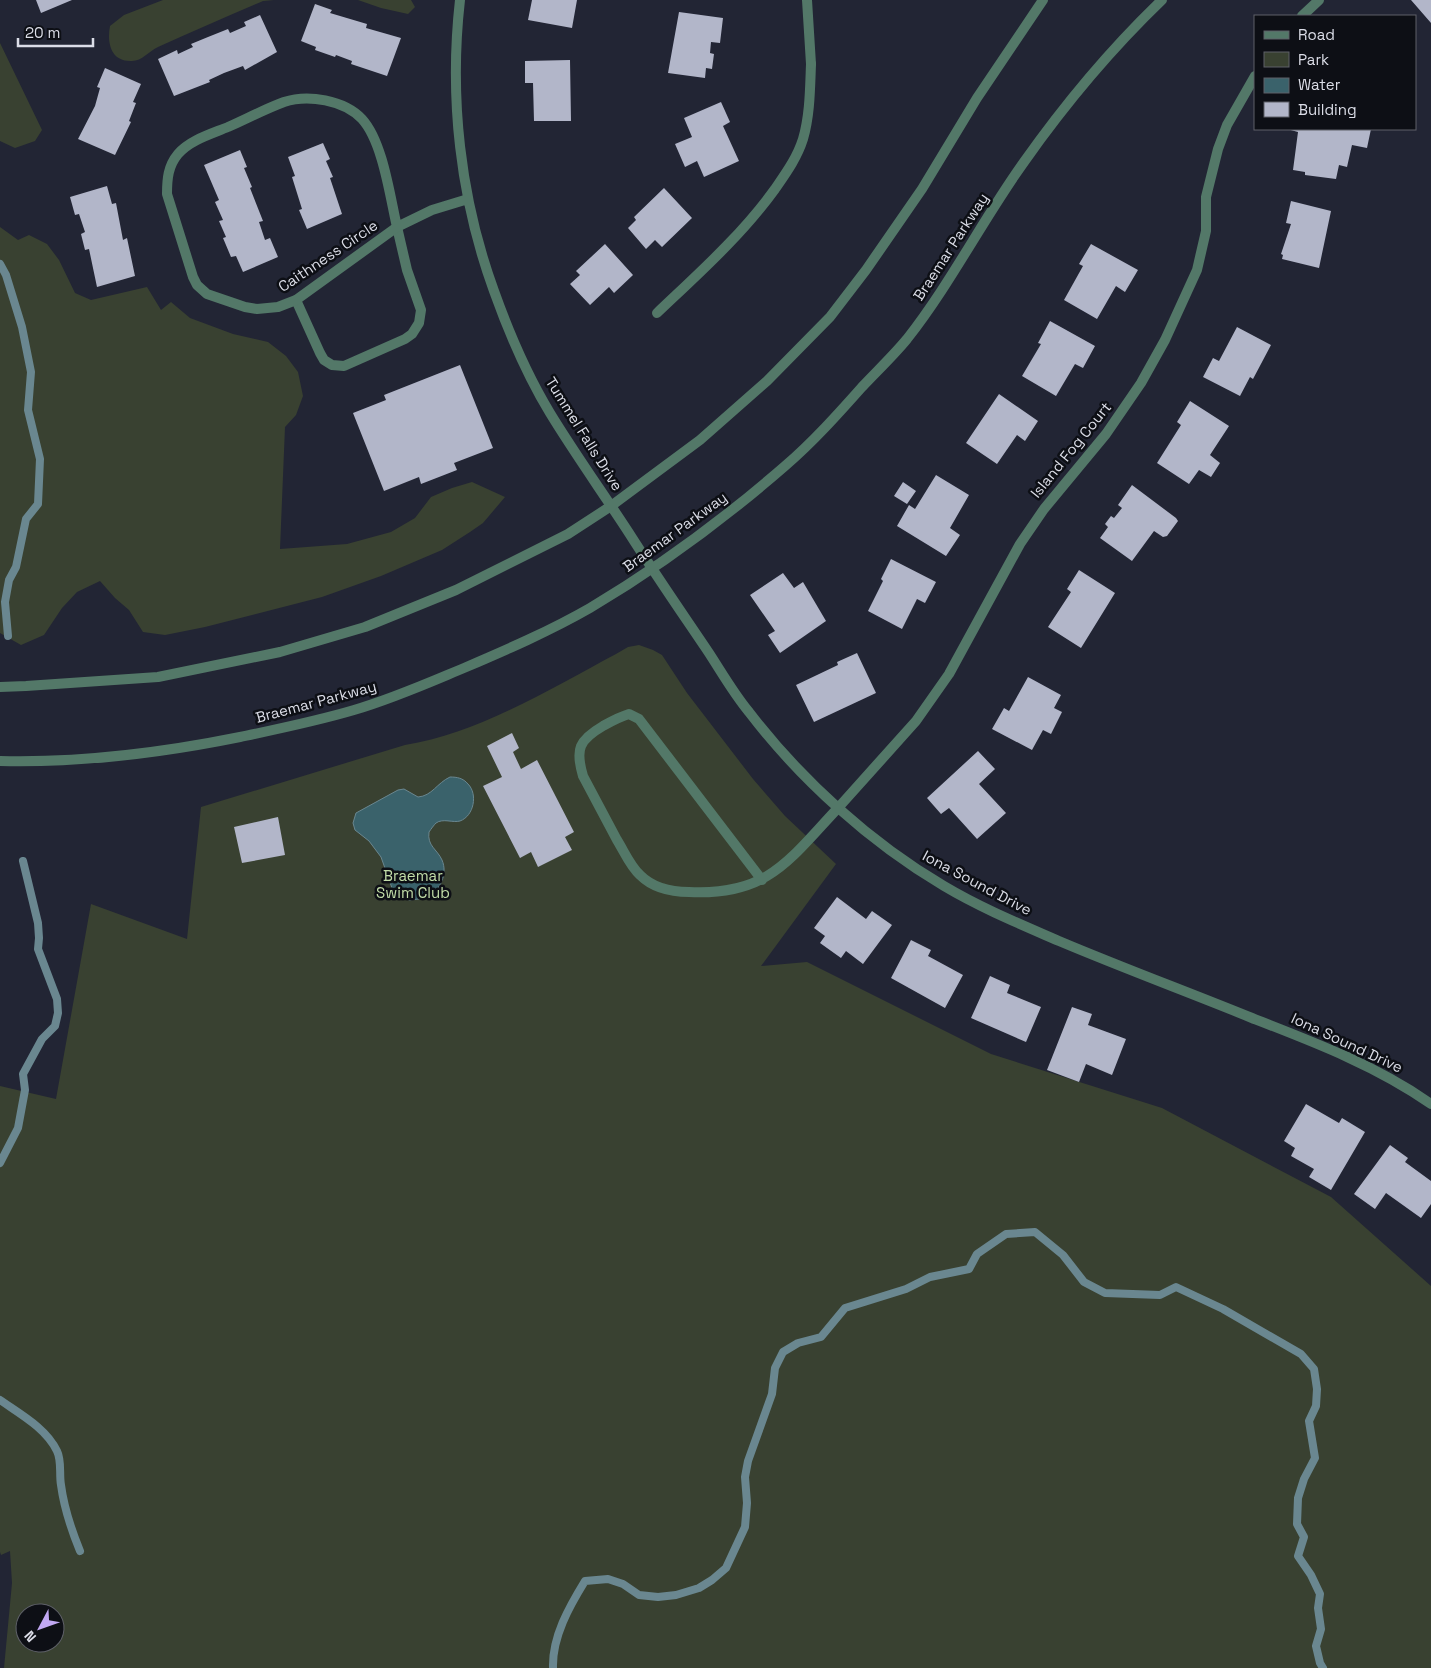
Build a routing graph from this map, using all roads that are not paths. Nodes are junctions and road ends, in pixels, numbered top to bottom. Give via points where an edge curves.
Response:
1 (460, 0) edge
2 (807, 0) edge
3 (1043, 0) edge
4 (1162, 0) edge
5 (1319, 0) edge
6 (1303, 15) edge
7 (1254, 78) edge
8 (468, 199) junction
9 (397, 227) junction
10 (296, 300) junction
11 (657, 313) dead end
12 (612, 506) junction
13 (652, 569) junction
14 (0, 687) edge
15 (0, 761) edge
16 (838, 808) junction
17 (762, 880) junction
18 (1431, 1104) edge

1 - 8 street, Tummel Falls Drive via 456,92
2 - 11 street via 811,64 809,111 791,166 762,207 727,246
3 - 12 street via 922,188 830,317 767,381 700,440
4 - 13 street, Braemar Parkway via 1095,70 1024,162 946,285 906,340 787,464
5 - 6 street
7 - 16 street, Island Fog Court via 1218,149 1206,197 1206,231 1197,270 1141,383 1106,434 1044,509 1020,544 949,674 916,721
8 - 9 street, Caithness Circle via 432,210
8 - 12 street, Tummel Falls Drive via 492,288 518,352 550,412
9 - 10 street, Caithness Circle
9 - 10 street via 420,310 419,323 412,334 344,366 332,365 320,353
9 - 10 street, Caithness Circle via 378,147 371,130 349,109 331,102 308,99 285,102 193,142 171,164 167,194 197,285 207,294 257,309 278,307
12 - 13 street, Iona Sound Drive
12 - 14 street via 560,538 456,590 364,627 298,646 158,677
13 - 15 street, Braemar Parkway via 587,609 519,644 410,691 354,710 190,747 109,758
13 - 16 street, Iona Sound Drive via 747,711 786,758
16 - 17 street, Island Fog Court via 784,865
16 - 18 street, Iona Sound Drive via 900,858 943,886 1000,916 1315,1042 1369,1067
17 - 17 street, Island Fog Court via 639,719 629,714 618,717 582,742 580,765 583,776 626,856 640,875 657,887 696,893 738,889

